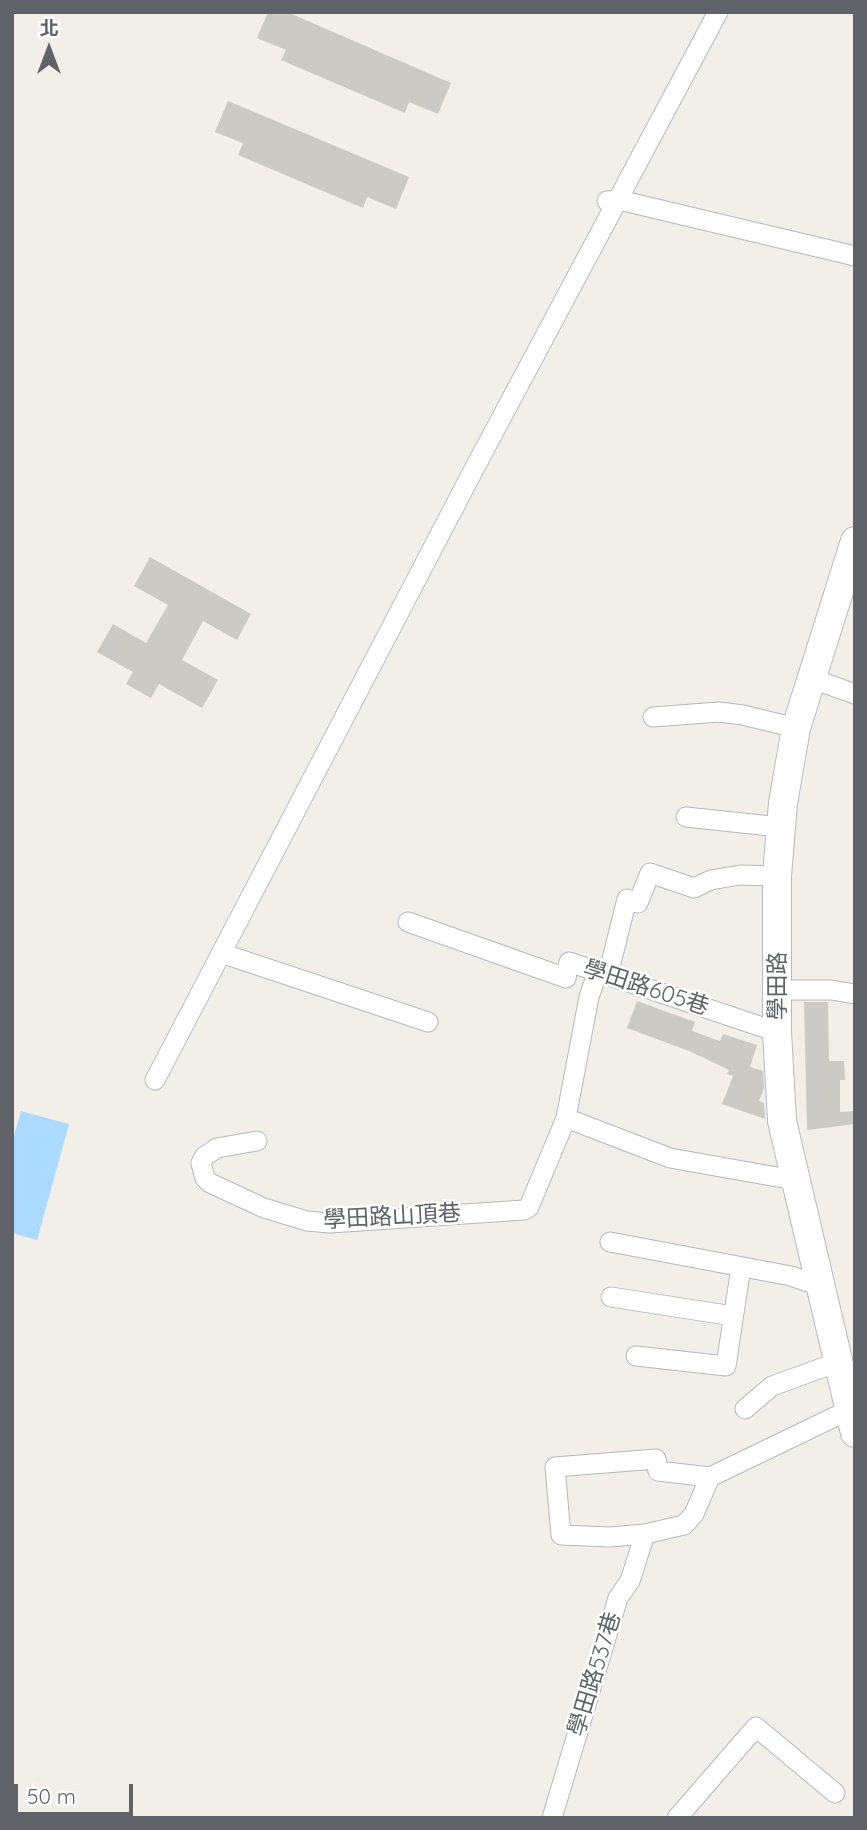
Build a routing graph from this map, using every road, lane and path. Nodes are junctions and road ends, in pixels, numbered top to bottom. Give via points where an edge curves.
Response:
1 (718, 12) edge
2 (612, 201) junction
3 (855, 256) edge
4 (855, 541) edge
5 (810, 678) junction
6 (855, 694) edge
7 (653, 718) dead end
8 (796, 728) junction
9 (686, 817) dead end
10 (780, 827) junction
11 (777, 876) junction
12 (408, 922) dead end
13 (224, 954) junction
14 (603, 973) junction
15 (778, 990) junction
16 (855, 994) edge
17 (428, 1022) dead end
18 (777, 1032) junction
19 (155, 1080) dead end
20 (566, 1118) junction
21 (257, 1141) dead end
22 (794, 1180) junction
23 (610, 1242) dead end
24 (741, 1267) junction
25 (820, 1286) junction
26 (611, 1297) dead end
27 (733, 1317) junction
28 (636, 1356) dead end
29 (845, 1372) edge
30 (745, 1409) dead end
31 (852, 1421) edge
32 (710, 1477) junction
33 (645, 1534) junction
34 (835, 1793) dead end
35 (552, 1818) edge
36 (677, 1818) edge

1 - 2 street
2 - 3 street
2 - 13 street
4 - 5 main road, 學田路
5 - 6 street
5 - 8 main road, 學田路
7 - 8 street via 719,712
8 - 10 main road, 學田路
9 - 10 street
10 - 11 main road, 學田路
11 - 14 street, 學田路山頂巷 via 740,875 694,888 650,873 638,903 627,899
11 - 15 main road, 學田路
12 - 14 street, 學田路605巷 via 566,978 569,962
13 - 17 street
13 - 19 street
14 - 18 street, 學田路605巷
14 - 20 street, 學田路山頂巷 via 589,997
15 - 16 street
15 - 18 main road, 學田路
18 - 22 main road, 學田路 via 782,1121
20 - 21 street, 學田路山頂巷 via 529,1207 517,1212 307,1221 264,1208 205,1178 201,1163 205,1156 217,1148
20 - 22 street via 670,1157
22 - 25 main road, 學田路
23 - 24 street
24 - 25 street
24 - 27 street
25 - 29 main road, 學田路
26 - 27 street
27 - 28 street via 726,1366
29 - 30 street via 772,1386
29 - 31 main road, 學田路
31 - 32 street
32 - 33 street via 694,1514 684,1525
32 - 33 street via 658,1471 656,1459 555,1468 561,1535
33 - 35 street, 學田路537巷 via 630,1581 618,1598
34 - 36 street via 756,1727

